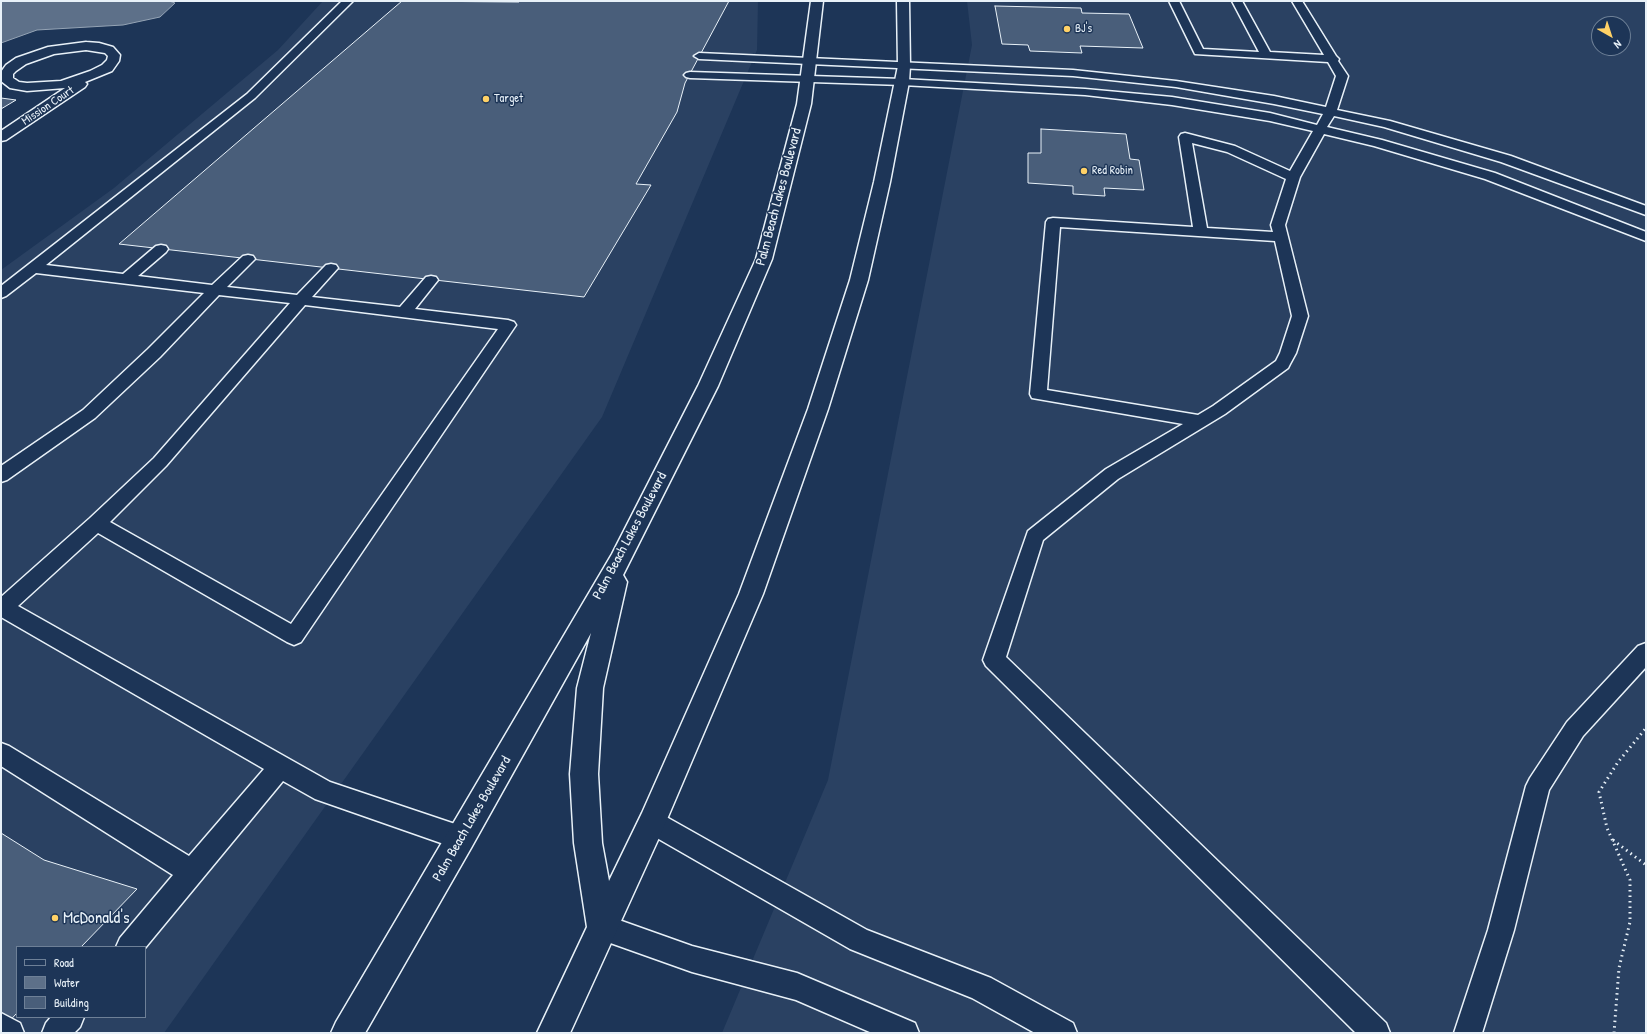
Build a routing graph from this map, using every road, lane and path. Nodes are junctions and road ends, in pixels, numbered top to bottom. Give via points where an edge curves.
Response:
1 (348, 1) edge
2 (817, 1) edge
3 (903, 1) edge
4 (1174, 1) edge
5 (1237, 1) edge
6 (1297, 1) edge
7 (699, 56) dead end
8 (1267, 56) junction
9 (1334, 59) junction
10 (809, 70) junction
11 (95, 74) junction
12 (903, 74) junction
13 (690, 75) dead end
14 (1330, 112) junction
15 (1321, 129) junction
16 (1, 137) edge
17 (1293, 177) junction
18 (1646, 212) edge
19 (1201, 231) junction
20 (1281, 237) junction
21 (1646, 237) edge
22 (161, 249) dead end
23 (248, 259) dead end
24 (33, 268) junction
25 (331, 268) dead end
26 (126, 279) junction
27 (431, 280) dead end
28 (215, 290) junction
29 (1, 293) edge
30 (301, 300) junction
31 (404, 312) junction
32 (1200, 421) junction
33 (1, 475) edge
34 (97, 523) junction
35 (620, 558) junction
36 (2, 607) edge
37 (1646, 652) edge
38 (1646, 728) edge
39 (1, 753) edge
40 (280, 767) junction
41 (652, 822) junction
42 (461, 838) junction
43 (1612, 840) junction
44 (1646, 865) edge
45 (192, 872) junction
46 (602, 927) junction
47 (130, 946) edge
48 (69, 1018) edge
49 (1, 1027) edge
50 (10, 1033) edge
51 (56, 1033) edge
52 (347, 1033) edge
53 (553, 1033) edge
54 (905, 1033) edge
55 (1063, 1033) edge
56 (1376, 1033) edge
57 (1468, 1033) edge
58 (1614, 1033) edge

1 - 24 lane via 251,96
2 - 10 main road, Palm Beach Lakes Boulevard
3 - 12 main road
4 - 8 lane via 1199,52
5 - 8 lane
6 - 9 lane
7 - 10 lane
8 - 9 lane
9 - 14 lane via 1342,76
10 - 12 lane
10 - 12 lane
10 - 13 lane
10 - 35 main road, Palm Beach Lakes Boulevard via 804,104 764,259 708,386
11 - 11 main road, Mission Court via 107,68 114,55 109,50 86,46 35,55 21,61 6,74 7,80 15,85 27,87 62,85
11 - 16 main road, Mission Court
12 - 14 lane via 1073,73 1176,84
12 - 15 lane via 1172,101 1270,117
12 - 41 main road via 882,182 859,280 818,409 751,594
14 - 15 lane
14 - 18 lane via 1386,124 1506,159
15 - 17 lane
15 - 21 lane via 1378,142 1490,176
17 - 19 lane via 1231,149 1185,137
17 - 20 lane via 1278,225
19 - 20 lane
19 - 32 lane via 1053,222 1038,394
20 - 32 lane via 1300,316 1288,353 1282,364
22 - 26 lane
23 - 28 lane
24 - 26 lane
24 - 29 lane
25 - 30 lane
26 - 28 lane
27 - 31 lane
28 - 30 lane
28 - 33 lane via 154,353 89,414
30 - 31 lane
30 - 34 lane via 160,462
31 - 34 lane via 508,325 294,636
32 - 56 lane via 1112,474 1035,536 994,660
34 - 36 lane
35 - 42 main road, Palm Beach Lakes Boulevard
35 - 46 main road via 590,688 584,774 588,842
36 - 40 lane
37 - 57 lane via 1575,729 1538,786 1501,930
38 - 43 path via 1598,792
39 - 45 lane
40 - 42 lane via 322,791
40 - 45 lane
41 - 46 main road
41 - 55 lane via 859,940 981,988
42 - 52 main road, Palm Beach Lakes Boulevard
43 - 44 path
43 - 58 path via 1630,880 1630,922 1619,968
45 - 47 lane
46 - 53 main road
46 - 54 lane via 692,959 797,987
48 - 51 lane
49 - 50 lane

